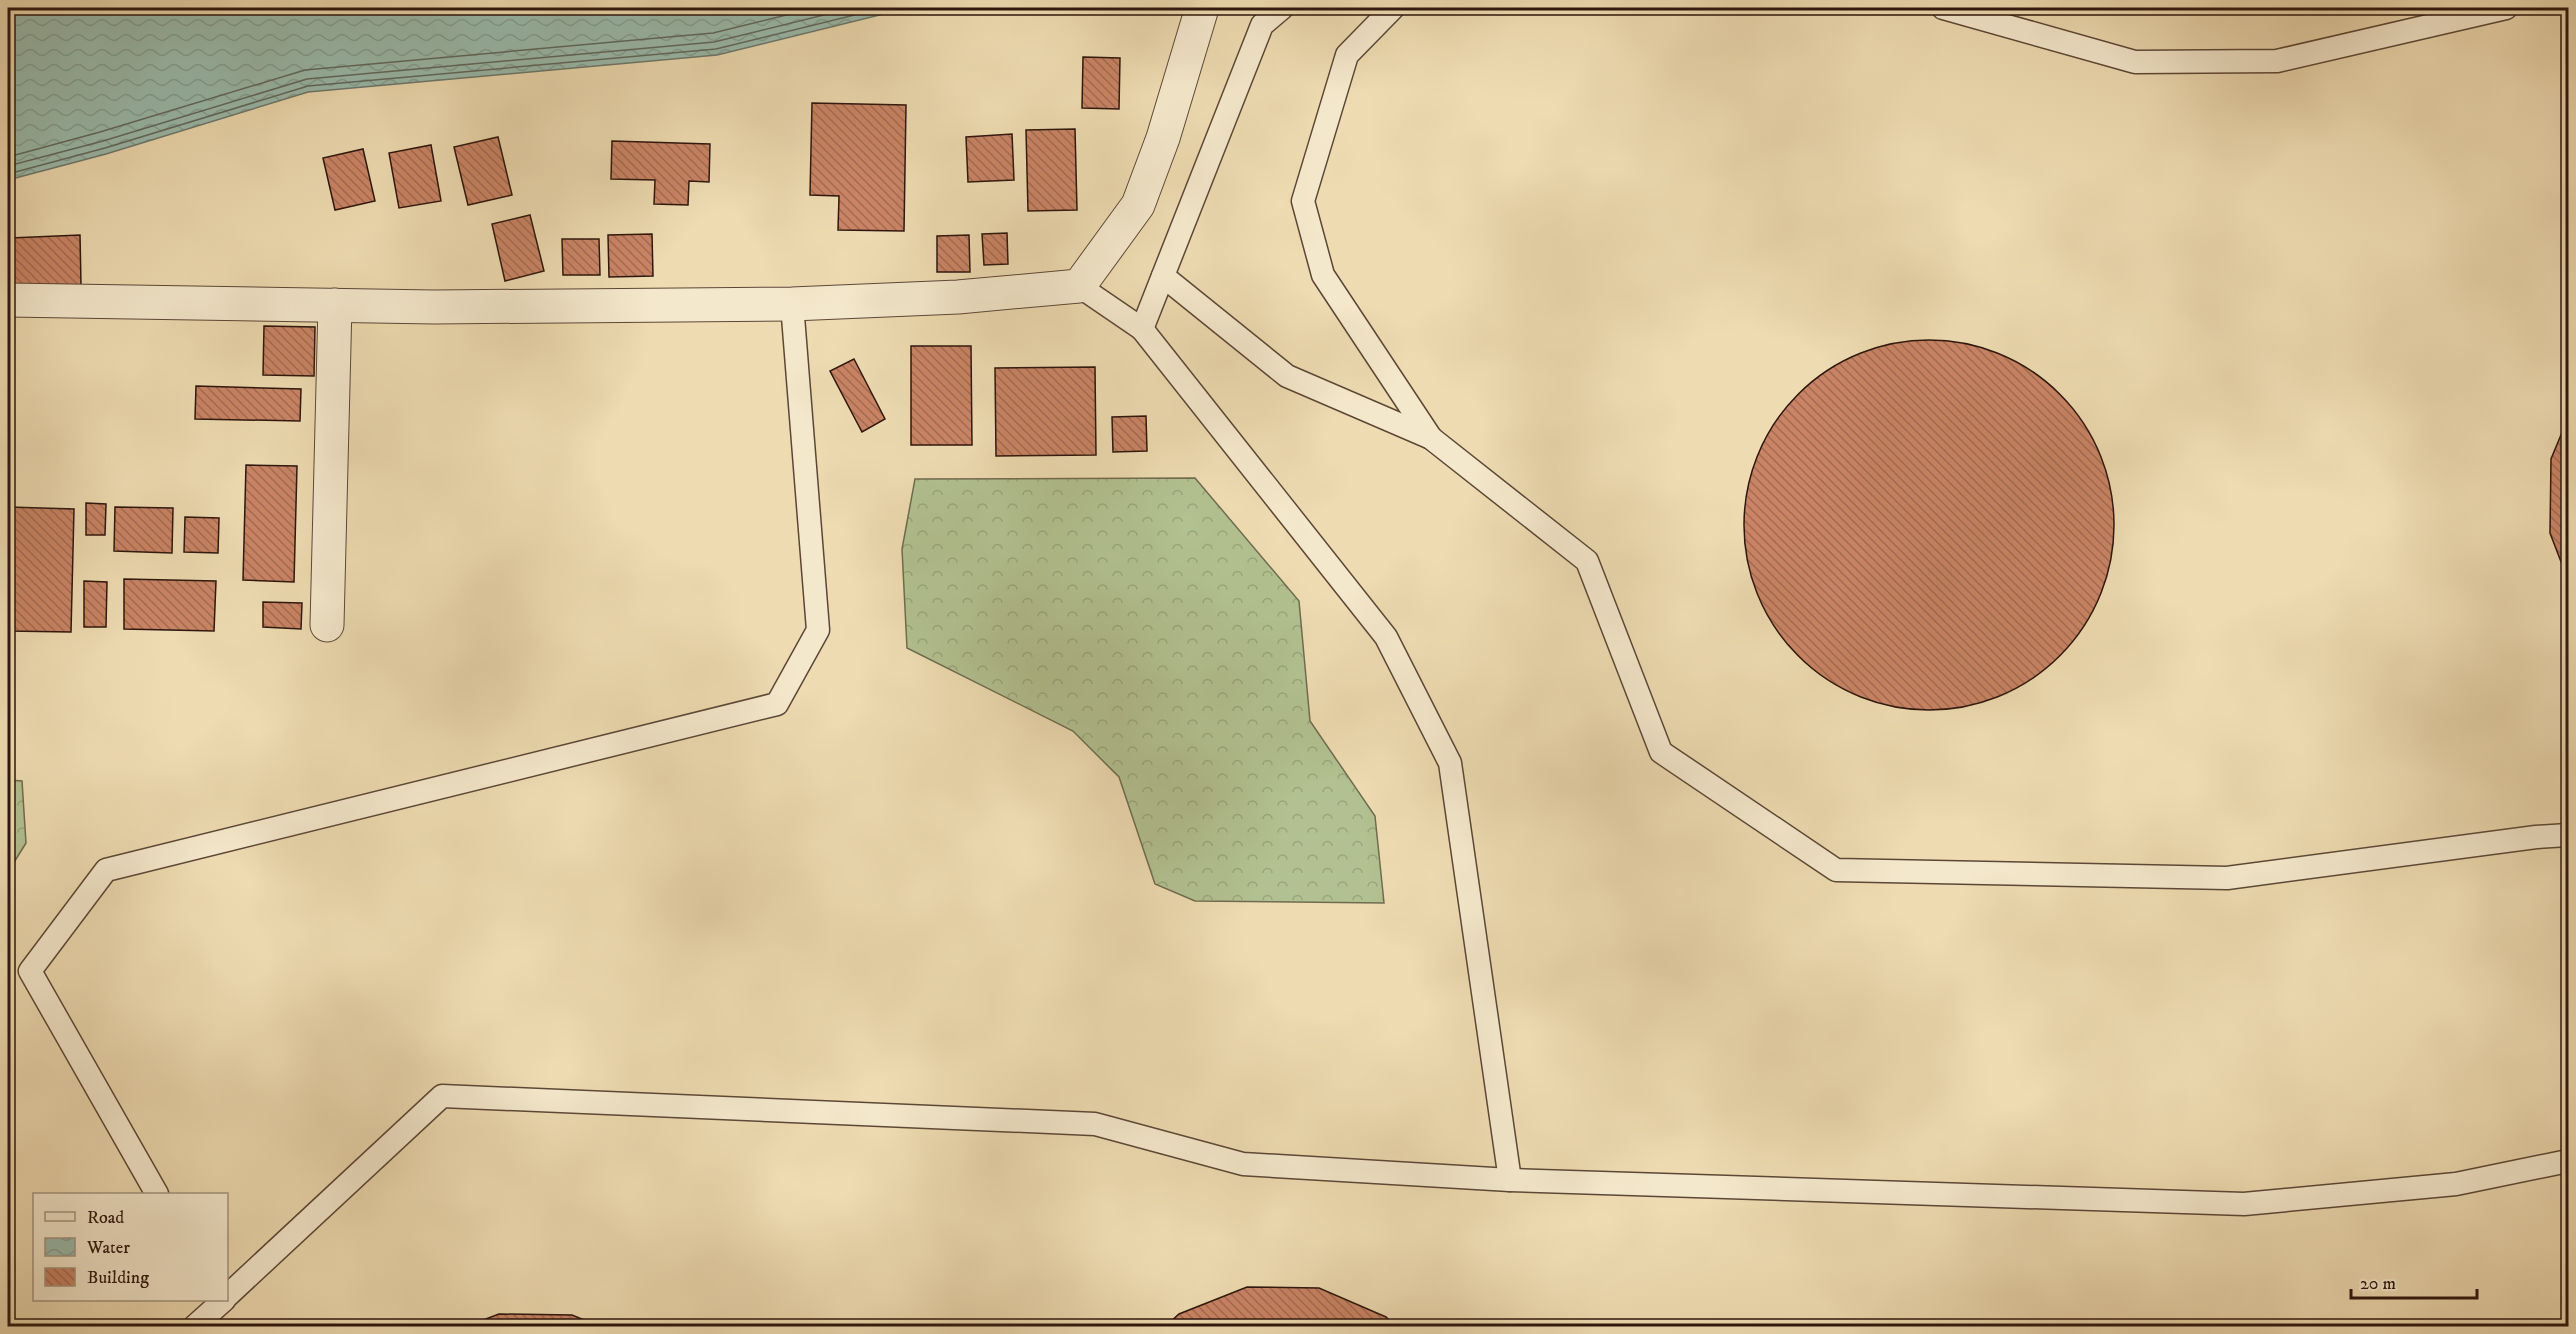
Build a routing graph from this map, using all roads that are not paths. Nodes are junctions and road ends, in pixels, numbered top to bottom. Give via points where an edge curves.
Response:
1 (1202, 8) edge
2 (1281, 8) edge
3 (1393, 8) edge
4 (1943, 8) edge
5 (2506, 8) edge
6 (1163, 276) junction
7 (1079, 286) junction
8 (8, 300) edge
9 (792, 304) junction
10 (335, 305) junction
11 (1142, 329) junction
12 (1431, 438) junction
13 (327, 625) dead end
14 (2568, 835) edge
15 (2568, 1161) edge
16 (1510, 1180) junction
17 (156, 1193) edge
18 (228, 1292) edge
19 (219, 1301) edge
20 (195, 1326) edge

1 - 7 street via 1163,138 1138,205
2 - 6 lane via 1262,26
3 - 12 lane via 1347,55 1303,201 1323,275
4 - 5 lane via 2134,62 2277,61
6 - 11 lane
6 - 12 lane via 1287,376
7 - 9 street via 958,297
7 - 11 lane
8 - 10 street
9 - 10 street
9 - 17 lane via 818,630 777,704 106,870 30,971
10 - 13 street
11 - 16 lane via 1386,637 1450,763
12 - 14 lane via 1587,561 1661,752 1836,870 2227,878
15 - 16 lane via 2456,1184 2244,1204
16 - 18 lane via 1243,1164 1095,1124 442,1096
19 - 20 lane

